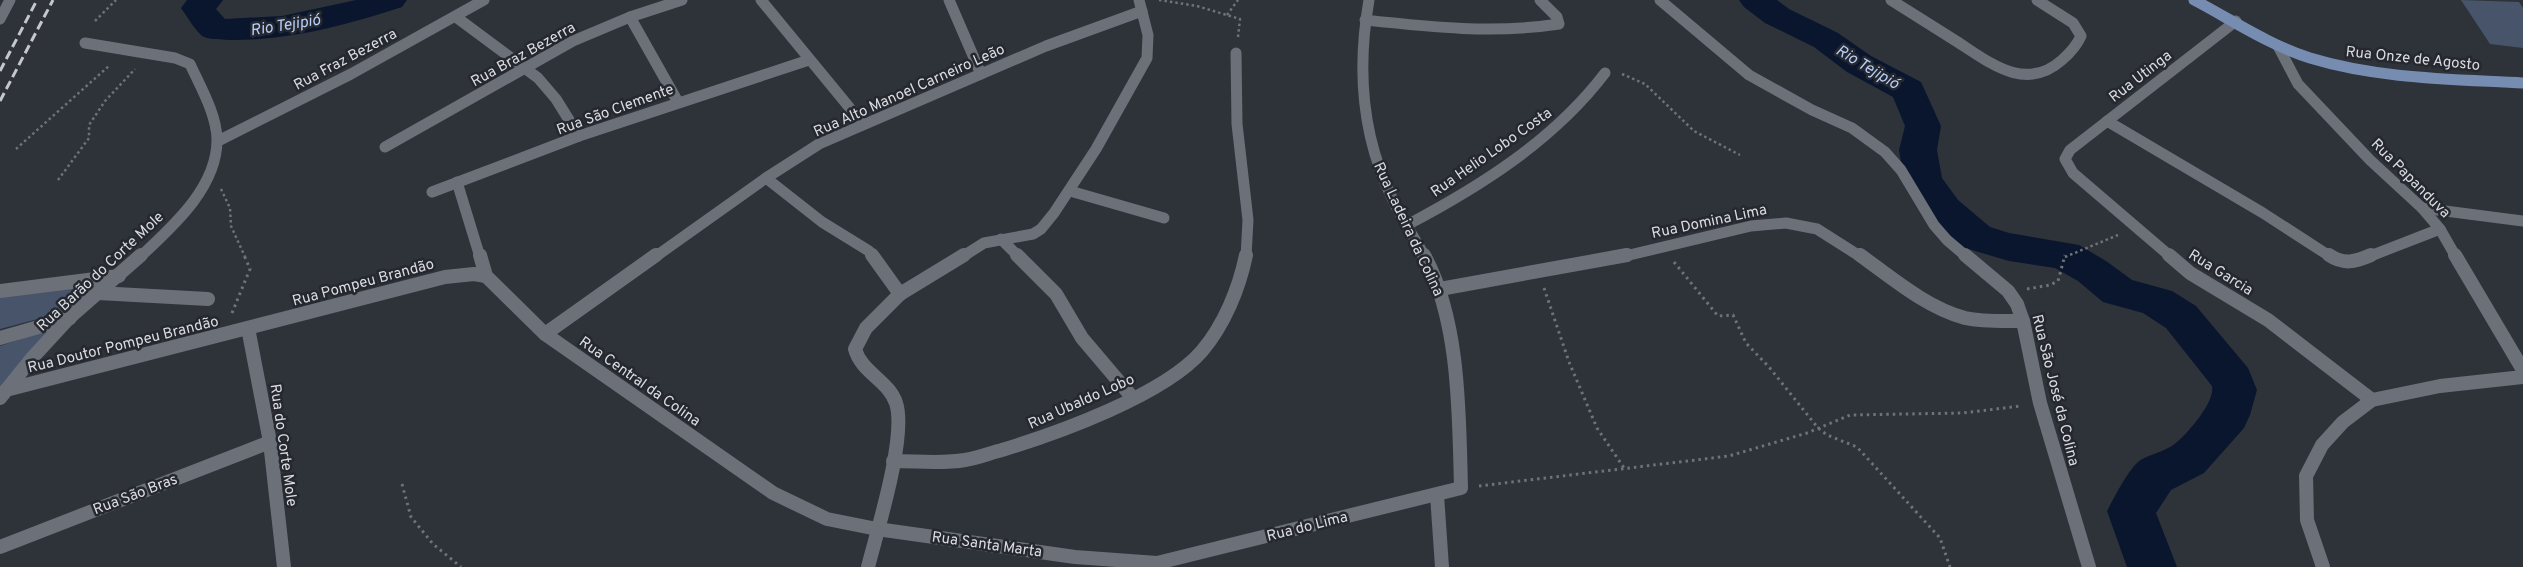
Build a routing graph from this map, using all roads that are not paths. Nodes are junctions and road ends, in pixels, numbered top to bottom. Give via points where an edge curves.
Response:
1 (10, 0) edge
2 (484, 0) edge
3 (682, 0) edge
4 (761, 0) edge
5 (949, 0) edge
6 (1370, 0) edge
7 (1540, 0) edge
8 (1660, 0) edge
9 (1891, 0) edge
10 (2037, 0) edge
11 (2194, 0) edge
12 (1141, 6) edge
13 (630, 16) junction
14 (456, 17) junction
15 (0, 19) edge
16 (1365, 20) junction
17 (2236, 21) junction
18 (85, 43) dead end
19 (2278, 46) junction
20 (1236, 53) road end
21 (809, 60) junction
22 (526, 67) junction
23 (1605, 73) road end
24 (981, 74) junction
25 (2523, 83) edge
26 (678, 102) junction
27 (2107, 121) junction
28 (863, 124) junction
29 (579, 136) junction
30 (218, 141) junction
31 (385, 147) dead end
32 (2065, 159) joint
33 (766, 178) junction
34 (457, 182) junction
35 (1070, 191) junction
36 (432, 192) dead end
37 (2422, 208) junction
38 (1164, 218) dead end
39 (2523, 220) edge
40 (1407, 225) junction
41 (2440, 229) junction
42 (1001, 239) junction
43 (119, 276) junction
44 (486, 276) junction
45 (1440, 289) junction
46 (0, 291) edge
47 (98, 294) junction
48 (900, 294) junction
49 (208, 299) dead end
50 (70, 318) junction
51 (2023, 321) junction
52 (248, 328) junction
53 (545, 334) junction
54 (0, 338) edge
55 (2523, 370) edge
56 (2523, 377) edge
57 (3, 394) edge
58 (1132, 397) junction
59 (2372, 400) junction
60 (270, 442) junction
61 (893, 461) junction
62 (1461, 488) joint
63 (1437, 495) junction
64 (877, 529) junction
65 (0, 547) edge
66 (1157, 565) edge
67 (284, 567) edge
68 (868, 567) edge
69 (1442, 567) edge
70 (2089, 567) edge
71 (2323, 567) edge

1 - 15 street
2 - 14 street, Rua Fraz Bezerra
3 - 13 street, Rua Braz Bezerra
4 - 21 street
5 - 24 street
6 - 16 street, Rua Ladeira da Colina
7 - 16 street via 1557,17 1559,24 1496,30
8 - 51 street, Rua São José da Colina via 1749,75 1852,128 1885,152 1901,170 1926,213 1947,240 2008,291
9 - 10 street via 1984,60 2015,75 2032,76 2058,64 2081,36 2065,17
11 - 17 main road, Rua Onze de Agosto
12 - 24 street, Rua Alto Manoel Carneiro Leão
12 - 35 street via 1148,35 1147,58
13 - 22 street, Rua Braz Bezerra via 573,41
13 - 26 street
14 - 22 street
14 - 30 street, Rua Fraz Bezerra
16 - 40 street, Rua Ladeira da Colina via 1364,97 1374,155
17 - 19 main road, Rua Onze de Agosto
17 - 27 street, Rua Utinga
18 - 30 street via 175,58 190,64
19 - 25 main road, Rua Onze de Agosto via 2309,58 2352,68
19 - 37 street, Rua Papanduva via 2298,84 2310,98
20 - 58 street, Rua Ubaldo Lobo via 1237,128 1247,211 1247,253 1220,325 1194,360
21 - 26 street, Rua São Clemente
21 - 28 street
22 - 29 street via 549,89
22 - 31 street, Rua Braz Bezerra
23 - 40 street, Rua Helio Lobo Costa via 1591,94 1528,148 1434,212
24 - 28 street, Rua Alto Manoel Carneiro Leão
26 - 29 street, Rua São Clemente
27 - 32 street, Rua Utinga via 2070,150
27 - 41 street via 2339,262 2359,260
28 - 33 street, Rua Alto Manoel Carneiro Leão via 819,144
29 - 34 street, Rua São Clemente
30 - 43 street, Rua Barão do Corte Mole via 209,172 179,219
32 - 59 street, Rua Garcia via 2073,173 2190,273 2268,320
33 - 48 street via 822,222 869,252
33 - 53 street, Rua Alto Manoel Carneiro Leão
34 - 36 street, Rua São Clemente
34 - 44 street, Rua Central da Colina
35 - 38 street
35 - 42 street via 1041,229 1026,237
37 - 39 street
37 - 41 street, Rua Papanduva
40 - 45 street, Rua Ladeira da Colina
41 - 55 street, Rua Papanduva
42 - 48 street via 984,243
42 - 58 street via 1056,294 1082,338
43 - 46 street
43 - 47 street, Rua Barão do Corte Mole
44 - 52 street, Rua Pompeu Brandão via 474,274 445,278
44 - 53 street, Rua Central da Colina
45 - 51 street, Rua Domina Lima via 1662,248 1745,228 1798,223 1832,236 1914,292 1963,317
45 - 62 street, Rua Ladeira da Colina via 1456,378
47 - 49 street
47 - 50 street, Rua Barão do Corte Mole
48 - 61 street via 860,336 855,349 857,356 897,403 899,416
50 - 54 street
50 - 57 street, Rua Barão do Corte Mole
51 - 70 street, Rua São José da Colina via 2040,403
52 - 57 street, Rua Doutor Pompeu Brandão
52 - 60 street, Rua do Corte Mole
53 - 64 street, Rua Central da Colina via 774,493 827,519
56 - 59 street via 2440,386
58 - 61 street, Rua Ubaldo Lobo via 1096,416 1023,444 962,461
59 - 71 street via 2343,422 2322,446 2306,476 2307,520
60 - 65 street, Rua São Bras
60 - 67 street, Rua do Corte Mole
61 - 64 street
62 - 63 street, Rua do Lima
63 - 66 street, Rua do Lima
63 - 69 street
64 - 66 street, Rua Santa Marta via 1075,557
64 - 68 street

